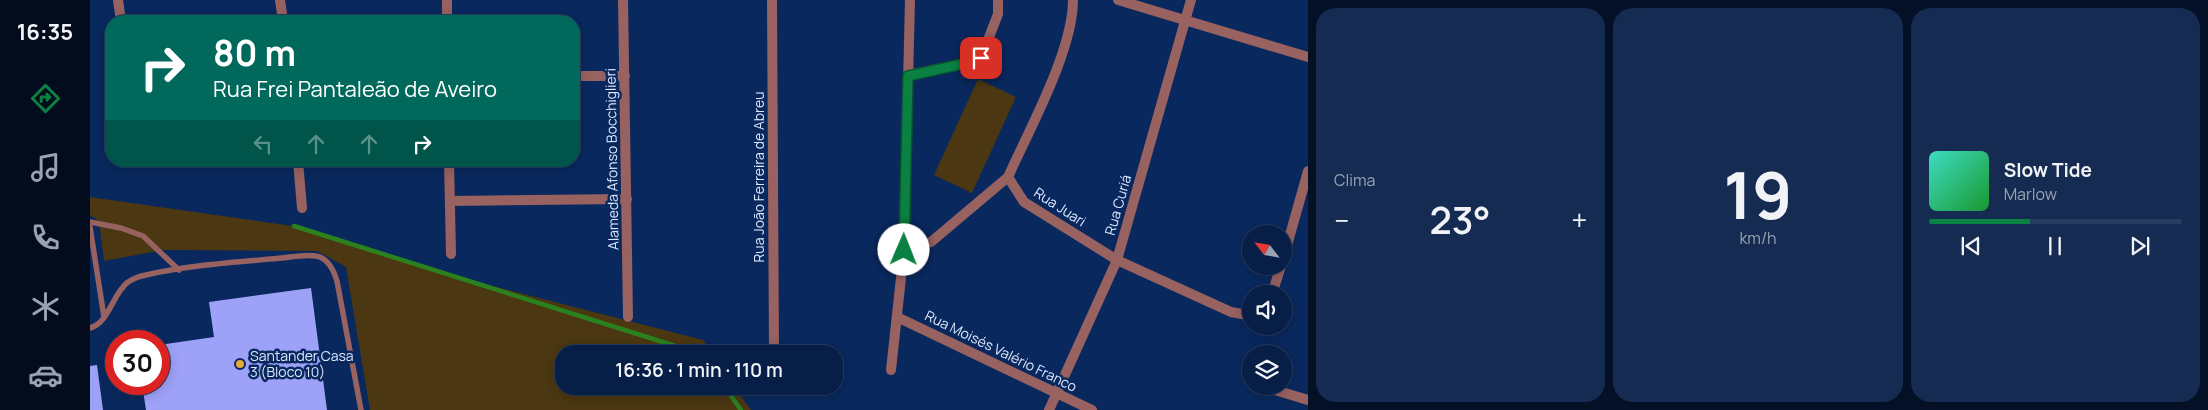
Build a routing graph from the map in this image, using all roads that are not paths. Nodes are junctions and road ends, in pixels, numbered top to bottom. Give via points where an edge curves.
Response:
1 (118, 0) edge
2 (280, 0) edge
3 (447, 0) edge
4 (623, 0) edge
5 (772, 0) edge
6 (910, 0) edge
7 (998, 0) edge
8 (1073, 0) edge
9 (1118, 0) edge
10 (1192, 0) edge
11 (120, 15) edge
12 (282, 15) edge
13 (447, 15) edge
14 (1186, 22) junction
15 (1308, 57) edge
16 (580, 76) edge
17 (625, 76) junction
18 (908, 76) junction
19 (299, 167) edge
20 (449, 167) edge
21 (1308, 171) edge
22 (1008, 177) junction
23 (627, 199) junction
24 (450, 201) junction
25 (302, 208) dead end
26 (90, 222) edge
27 (90, 227) edge
28 (1292, 228) edge
29 (904, 250) junction
30 (451, 254) dead end
31 (1117, 260) junction
32 (179, 270) junction
33 (1242, 314) edge
34 (104, 317) junction
35 (628, 317) dead end
36 (897, 317) junction
37 (90, 328) edge
38 (774, 345) edge
39 (891, 370) dead end
40 (1056, 393) junction
41 (1292, 395) edge
42 (1308, 400) edge
43 (362, 410) edge
44 (1049, 410) edge
45 (1092, 410) edge

1 - 11 street
2 - 12 street
3 - 13 street
4 - 17 street, Alameda Afonso Bocchiglieri
5 - 38 street, Rua João Ferreira de Abreu
6 - 18 street
7 - 18 street via 998,14 981,58
8 - 22 street via 1068,34 1056,71
9 - 14 street
10 - 14 street, Rua Curiá
14 - 15 street
14 - 31 street, Rua Curiá
16 - 17 street
17 - 23 street, Alameda Afonso Bocchiglieri
18 - 29 street
19 - 25 street
20 - 24 street
21 - 28 street
22 - 29 street via 931,242
22 - 31 street, Rua Juari via 1024,202
23 - 24 street
23 - 35 street, Alameda Afonso Bocchiglieri
24 - 30 street
26 - 32 lane via 143,236
27 - 34 lane
29 - 36 street
31 - 33 street, Rua Juari
31 - 40 street, Rua Curiá
32 - 34 lane via 143,275 128,282 117,293
32 - 43 lane via 316,256 328,263 337,281
34 - 37 lane
36 - 39 street
36 - 40 street, Rua Moisés Valério Franco
40 - 44 street, Rua Curiá
40 - 45 street, Rua Moisés Valério Franco
41 - 42 street

